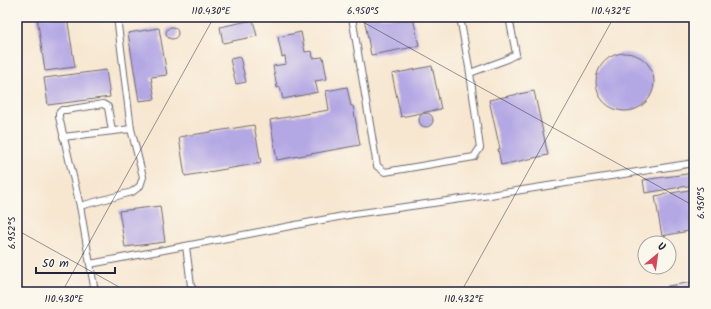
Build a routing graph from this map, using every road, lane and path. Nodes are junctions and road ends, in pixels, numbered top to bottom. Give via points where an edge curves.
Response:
1 (117, 17) edge
2 (352, 17) edge
3 (460, 17) edge
4 (509, 17) edge
5 (470, 73) junction
6 (132, 129) junction
7 (112, 131) junction
8 (63, 137) junction
9 (694, 163) edge
10 (80, 206) junction
11 (186, 246) junction
12 (90, 264) junction
13 (95, 292) edge
14 (195, 292) edge

1 - 6 lane
2 - 5 lane via 377,166 385,172 474,157 480,148
3 - 5 lane
4 - 5 lane via 516,54
6 - 7 lane
6 - 10 lane via 143,177 140,186 132,192
7 - 8 lane
7 - 8 lane via 108,107 103,104 62,110 58,117
8 - 10 lane
9 - 11 lane via 354,214
10 - 12 lane
11 - 12 lane
11 - 14 lane via 191,286
12 - 13 lane

